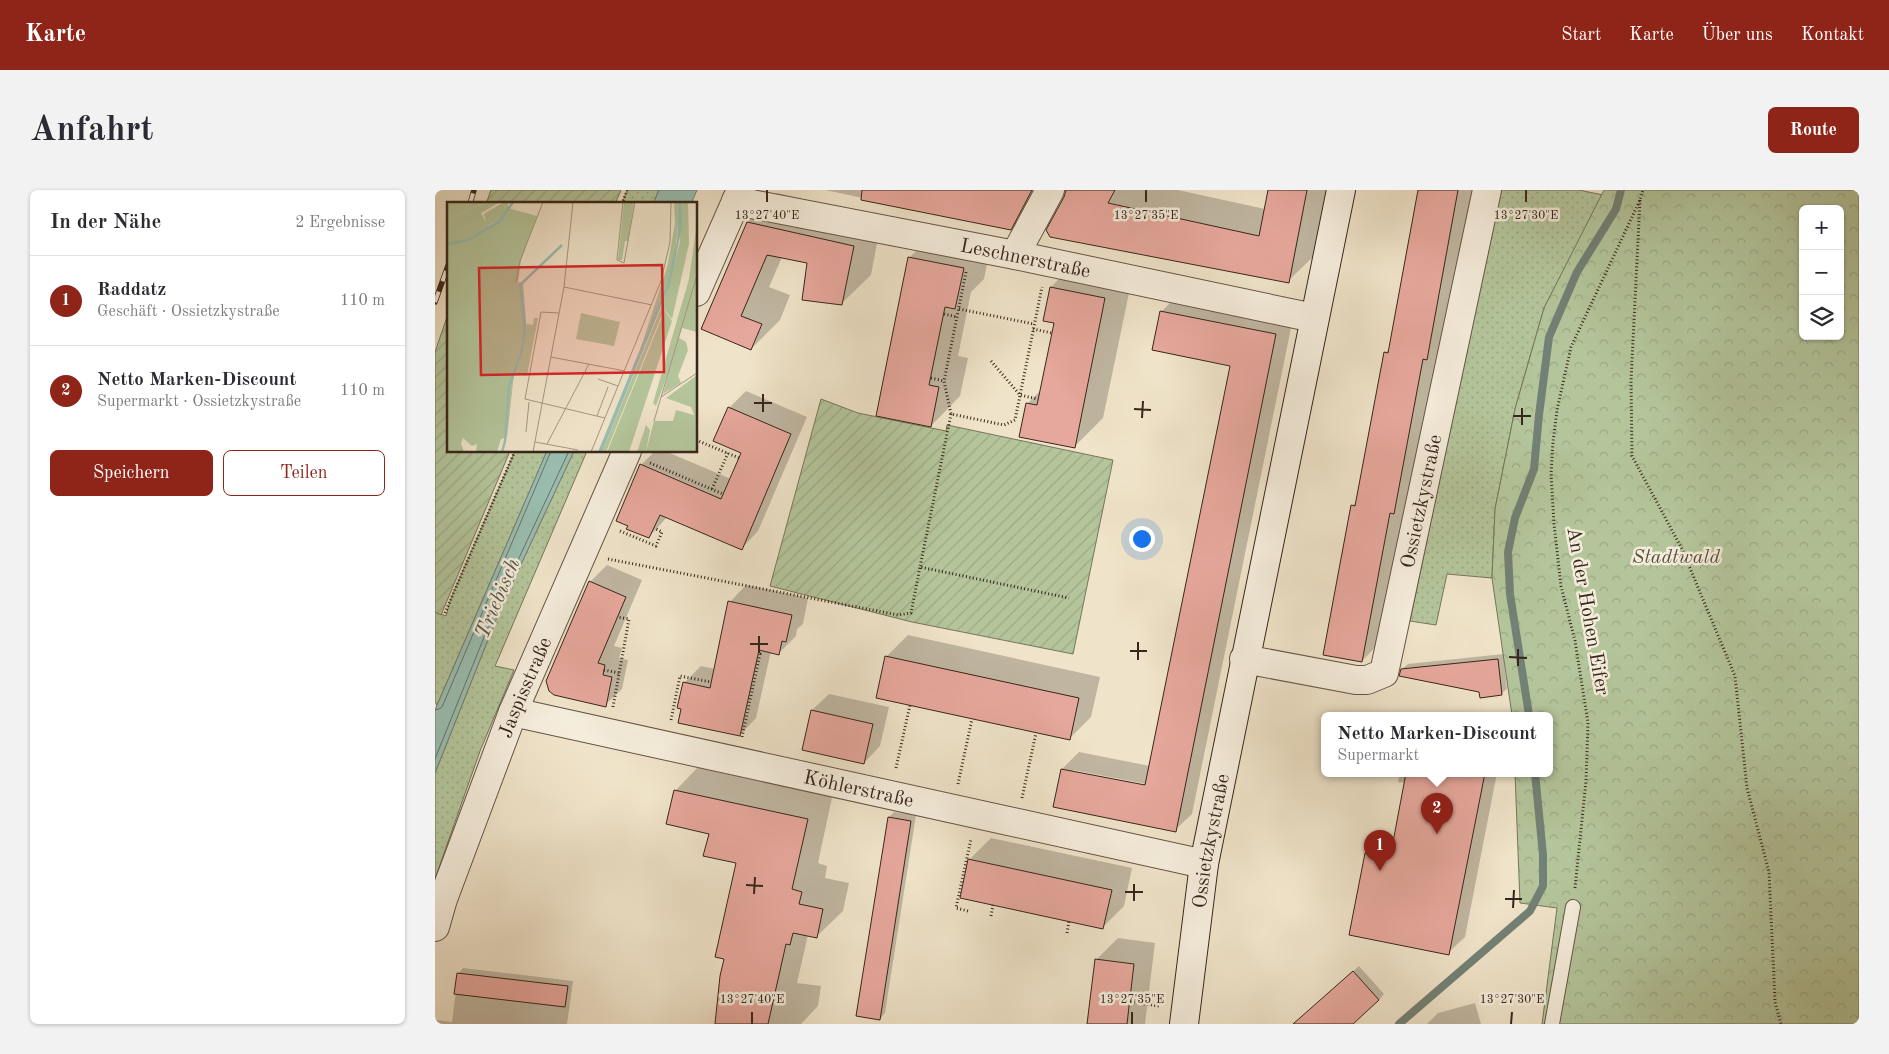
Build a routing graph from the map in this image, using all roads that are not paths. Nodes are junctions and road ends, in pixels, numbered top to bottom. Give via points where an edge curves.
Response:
1 (1050, 190) edge
2 (1341, 190) edge
3 (1487, 190) edge
4 (739, 195) edge
5 (1015, 255) junction
6 (697, 290) edge
7 (1314, 318) junction
8 (626, 452) edge
9 (1244, 659) junction
10 (513, 712) junction
11 (1204, 864) junction
12 (1573, 906) road end
13 (435, 927) edge
14 (1184, 1024) edge
15 (1552, 1024) edge

1 - 5 street
2 - 7 street, Ossietzkystraße
3 - 9 street, Ossietzkystraße via 1384,673 1367,680 1356,680
4 - 5 street, Leschnerstraße
4 - 6 street
5 - 7 street, Leschnerstraße
7 - 9 street, Ossietzkystraße
8 - 10 street, Jaspisstraße
9 - 11 street, Ossietzkystraße
10 - 11 street, Köhlerstraße
10 - 13 street, Jaspisstraße
11 - 14 street, Ossietzkystraße
12 - 15 lane

